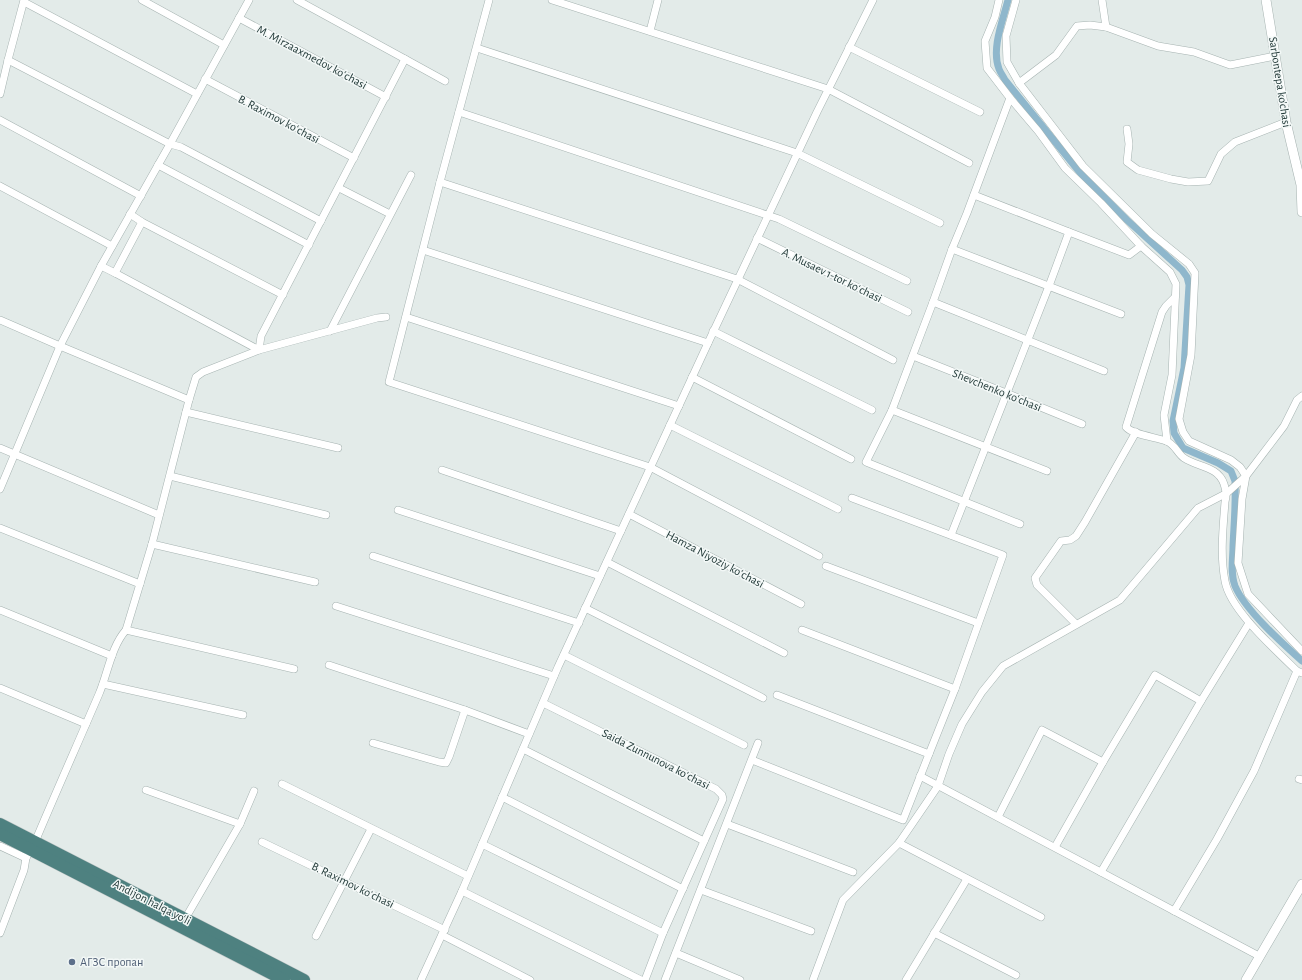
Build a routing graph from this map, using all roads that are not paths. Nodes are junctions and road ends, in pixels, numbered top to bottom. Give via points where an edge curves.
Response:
1 (142, 0) edge
2 (249, 0) edge
3 (297, 0) edge
4 (490, 0) edge
5 (552, 0) edge
6 (658, 0) edge
7 (873, 0) edge
8 (999, 0) edge
9 (1016, 0) edge
10 (1102, 0) edge
11 (1266, 0) edge
12 (24, 1) edge
13 (239, 18) junction
14 (1106, 27) junction
15 (650, 31) junction
16 (224, 45) junction
17 (849, 47) junction
18 (477, 48) junction
19 (1275, 56) junction
20 (405, 59) junction
21 (8, 60) junction
22 (205, 79) junction
23 (445, 80) dead end
24 (1019, 83) junction
25 (828, 89) junction
26 (0, 94) edge
27 (197, 94) junction
28 (386, 97) junction
29 (1010, 98) junction
30 (459, 112) junction
31 (980, 112) dead end
32 (0, 120) edge
33 (1286, 122) junction
34 (1127, 129) dead end
35 (170, 144) junction
36 (797, 153) junction
37 (354, 158) junction
38 (969, 163) dead end
39 (158, 165) junction
40 (411, 174) dead end
41 (440, 182) junction
42 (0, 186) edge
43 (339, 188) junction
44 (974, 195) junction
45 (141, 196) junction
46 (1302, 208) edge
47 (130, 214) junction
48 (390, 214) junction
49 (767, 216) junction
50 (322, 221) junction
51 (142, 222) junction
52 (940, 222) dead end
53 (1069, 232) junction
54 (757, 238) junction
55 (112, 246) junction
56 (309, 246) junction
57 (1141, 246) junction
58 (952, 249) junction
59 (423, 250) junction
60 (101, 266) junction
61 (116, 273) junction
62 (738, 279) junction
63 (907, 281) dead end
64 (1049, 286) junction
65 (282, 295) junction
66 (1175, 297) junction
67 (933, 302) junction
68 (908, 312) dead end
69 (1121, 314) dead end
70 (386, 317) dead end
71 (406, 318) junction
72 (0, 320) edge
73 (330, 330) junction
74 (713, 331) junction
75 (1028, 341) junction
76 (708, 343) junction
77 (60, 346) junction
78 (259, 350) junction
79 (913, 356) junction
80 (893, 360) dead end
81 (1104, 371) dead end
82 (692, 377) junction
83 (1006, 393) junction
84 (1302, 396) edge
85 (189, 400) junction
86 (679, 406) junction
87 (872, 410) dead end
88 (892, 410) junction
89 (186, 412) junction
90 (1082, 424) dead end
91 (670, 425) junction
92 (1136, 432) junction
93 (1167, 441) junction
94 (0, 448) edge
95 (338, 448) dead end
96 (985, 448) junction
97 (14, 454) junction
98 (851, 459) dead end
99 (650, 467) junction
100 (442, 470) dead end
101 (1047, 471) dead end
102 (170, 476) junction
103 (1244, 478) junction
104 (0, 489) edge
105 (1227, 493) junction
106 (852, 498) dead end
107 (964, 501) junction
108 (838, 509) dead end
109 (398, 510) dead end
110 (629, 514) junction
111 (159, 515) junction
112 (326, 515) dead end
113 (1020, 524) dead end
114 (0, 528) edge
115 (621, 531) junction
116 (951, 535) junction
117 (152, 544) junction
118 (373, 556) dead end
119 (819, 556) dead end
120 (606, 562) junction
121 (826, 566) dead end
122 (600, 576) junction
123 (315, 582) dead end
124 (140, 584) junction
125 (801, 604) dead end
126 (336, 606) dead end
127 (585, 608) junction
128 (0, 610) edge
129 (578, 623) junction
130 (978, 623) junction
131 (1249, 623) junction
132 (1076, 624) junction
133 (126, 630) junction
134 (802, 630) dead end
135 (1302, 651) edge
136 (784, 653) dead end
137 (564, 655) junction
138 (112, 656) junction
139 (329, 665) dead end
140 (294, 669) dead end
141 (1299, 672) edge
142 (554, 676) junction
143 (103, 684) junction
144 (0, 688) edge
145 (955, 689) junction
146 (777, 695) dead end
147 (763, 698) dead end
148 (1201, 701) junction
149 (543, 703) junction
150 (465, 710) junction
151 (243, 715) dead end
152 (86, 724) junction
153 (530, 734) junction
154 (758, 743) dead end
155 (373, 744) dead end
156 (744, 745) dead end
157 (523, 749) junction
158 (929, 754) junction
159 (752, 760) junction
160 (1103, 762) junction
161 (920, 776) junction
162 (282, 784) dead end
163 (938, 786) junction
164 (146, 790) dead end
165 (254, 791) dead end
166 (502, 797) junction
167 (998, 817) junction
168 (0, 824) edge
169 (240, 824) junction
170 (727, 824) junction
171 (372, 828) junction
172 (0, 834) edge
173 (704, 841) junction
174 (262, 842) dead end
175 (899, 843) junction
176 (482, 844) junction
177 (0, 846) edge
178 (1055, 847) junction
179 (30, 850) junction
180 (852, 872) dead end
181 (1101, 872) junction
182 (468, 876) junction
183 (967, 879) junction
184 (345, 881) junction
185 (1302, 884) edge
186 (683, 889) junction
187 (701, 890) junction
188 (462, 891) junction
189 (1174, 911) junction
190 (1041, 917) dead end
191 (185, 919) junction
192 (811, 931) dead end
193 (443, 932) junction
194 (663, 933) junction
195 (934, 933) junction
196 (0, 934) edge
197 (316, 936) dead end
198 (676, 953) junction
199 (1259, 956) junction
200 (1016, 975) dead end
201 (284, 980) edge
202 (304, 980) edge
203 (421, 980) edge
204 (530, 980) edge
205 (641, 980) edge
206 (645, 980) edge
207 (665, 980) edge
208 (740, 980) edge
209 (813, 980) edge
210 (906, 980) edge
211 (1246, 980) edge

1 - 16 street
2 - 13 street
3 - 20 street
4 - 18 street
5 - 15 street
6 - 15 street
7 - 17 street
8 - 29 street via 985,41 988,68
9 - 24 street via 1006,36 1007,62
10 - 14 street
11 - 19 street, Sarbontepa ko'chasi
12 - 21 street
12 - 27 street
13 - 16 street
13 - 28 street, M. Mirzaaxmedov koʻchasi
14 - 19 street via 1158,46 1194,52 1230,65
14 - 24 street via 1077,26 1056,55
15 - 25 street
16 - 22 street
17 - 25 street
17 - 31 street
18 - 30 street
18 - 36 street
19 - 33 street, Sarbontepa ko'chasi
20 - 23 street
20 - 28 street
21 - 26 street
21 - 35 street
22 - 27 street
22 - 37 street, B. Raximov koʻchasi
24 - 103 street via 1083,166 1152,234 1189,264 1195,273 1191,355 1179,419 1189,441 1231,460 1240,467
25 - 36 street
25 - 38 street
27 - 35 street
28 - 37 street
29 - 44 street
29 - 57 street via 1065,168
30 - 41 street
30 - 49 street
32 - 45 street
33 - 34 street via 1235,142 1221,154 1208,181 1188,182 1138,170 1126,162 1129,144
33 - 46 street, Sarbontepa ko'chasi via 1301,185
35 - 39 street
35 - 50 street via 181,147
36 - 49 street
36 - 52 street
37 - 43 street
39 - 45 street
39 - 56 street
40 - 48 street
41 - 59 street
41 - 62 street
42 - 55 street
43 - 48 street
43 - 50 street
44 - 53 street
44 - 58 street
45 - 47 street
47 - 51 street
47 - 55 street
48 - 73 street
49 - 54 street
49 - 63 street via 779,219
50 - 56 street
51 - 61 street
51 - 65 street
53 - 57 street via 1129,255
53 - 64 street
54 - 62 street
54 - 68 street, A. Musaev 1-tor koʻchasi
55 - 60 street
56 - 65 street
57 - 66 street via 1170,272 1176,284
58 - 64 street
58 - 67 street
59 - 71 street
59 - 76 street
60 - 61 street
60 - 77 street
61 - 78 street
62 - 74 street
62 - 80 street
64 - 69 street
64 - 75 street
65 - 78 street via 261,336
66 - 92 street via 1162,312 1126,427
66 - 93 street via 1172,375 1164,415
67 - 75 street
67 - 79 street
70 - 73 street
71 - 86 street
71 - 99 street via 389,382
72 - 77 street
73 - 78 street
74 - 76 street
74 - 87 street
75 - 81 street
75 - 83 street
76 - 82 street
77 - 85 street
77 - 97 street
78 - 85 street via 196,377
79 - 83 street, Shevchenko koʻchasi
79 - 88 street
82 - 86 street
82 - 98 street
83 - 90 street, Shevchenko koʻchasi
83 - 96 street
84 - 103 street via 1297,400 1284,426
85 - 89 street
86 - 91 street
88 - 96 street
88 - 107 street via 866,462
89 - 95 street
89 - 102 street
91 - 99 street
91 - 108 street
92 - 93 street
92 - 132 street via 1076,536 1061,541 1036,578 1038,585
93 - 105 street via 1184,458 1222,477
94 - 97 street
96 - 101 street
96 - 107 street
97 - 104 street
97 - 111 street
99 - 110 street
99 - 119 street
100 - 115 street
102 - 111 street
102 - 112 street
103 - 105 street
103 - 135 street via 1238,563 1244,585 1248,594
105 - 131 street via 1222,557 1225,582 1232,600
105 - 132 street via 1198,508 1120,600
106 - 116 street
107 - 113 street
107 - 116 street
109 - 122 street
110 - 115 street
110 - 125 street, Hamza Niyoziy koʻchasi
111 - 117 street
114 - 124 street
115 - 120 street
116 - 130 street via 1003,555
117 - 123 street
117 - 124 street
118 - 129 street
120 - 122 street
120 - 136 street
121 - 130 street
122 - 127 street
124 - 133 street
126 - 142 street
127 - 129 street
127 - 147 street
128 - 138 street
129 - 137 street
130 - 145 street
131 - 141 street
131 - 148 street
132 - 163 street via 1003,666 982,692 962,724
133 - 138 street
133 - 140 street
134 - 145 street
137 - 142 street
137 - 156 street
138 - 143 street
139 - 150 street
141 - 189 street via 1254,771
142 - 149 street
143 - 151 street
143 - 152 street
144 - 152 street
145 - 158 street
146 - 158 street
148 - 160 street via 1155,675
148 - 181 street
149 - 153 street
149 - 173 street, Saida Zunnunova koʻchasi via 716,789 723,799
150 - 153 street
150 - 155 street via 446,763
152 - 179 street
153 - 157 street
154 - 159 street
157 - 166 street
157 - 173 street
158 - 161 street
159 - 161 street via 903,820
159 - 170 street
160 - 167 street via 1042,730
160 - 178 street
161 - 163 street
162 - 171 street
163 - 167 street
163 - 175 street
164 - 169 street
165 - 169 street
166 - 176 street
166 - 186 street
167 - 178 street
168 - 179 highway, Andijon halqa yo‘li
169 - 191 street
170 - 180 street
170 - 187 street
171 - 182 street
171 - 184 street
172 - 179 highway, Andijon halqa yo‘li
173 - 186 street
174 - 184 street, B. Raximov koʻchasi
175 - 183 street
175 - 209 street via 843,900
176 - 182 street
176 - 194 street
177 - 179 street
178 - 181 street
179 - 191 highway, Andijon halqa yo‘li
179 - 196 street
179 - 201 highway, Andijon halqa yo‘li
181 - 189 street
182 - 188 street
183 - 190 street
183 - 195 street
184 - 193 street, B. Raximov koʻchasi
184 - 197 street
185 - 199 street
186 - 194 street
187 - 192 street
187 - 198 street
188 - 193 street
188 - 205 street
189 - 199 street
191 - 202 highway, Andijon halqa yo‘li
193 - 203 street
193 - 204 street, B. Raximov koʻchasi
194 - 206 street
195 - 200 street
195 - 210 street
198 - 207 street
198 - 208 street
199 - 211 street

